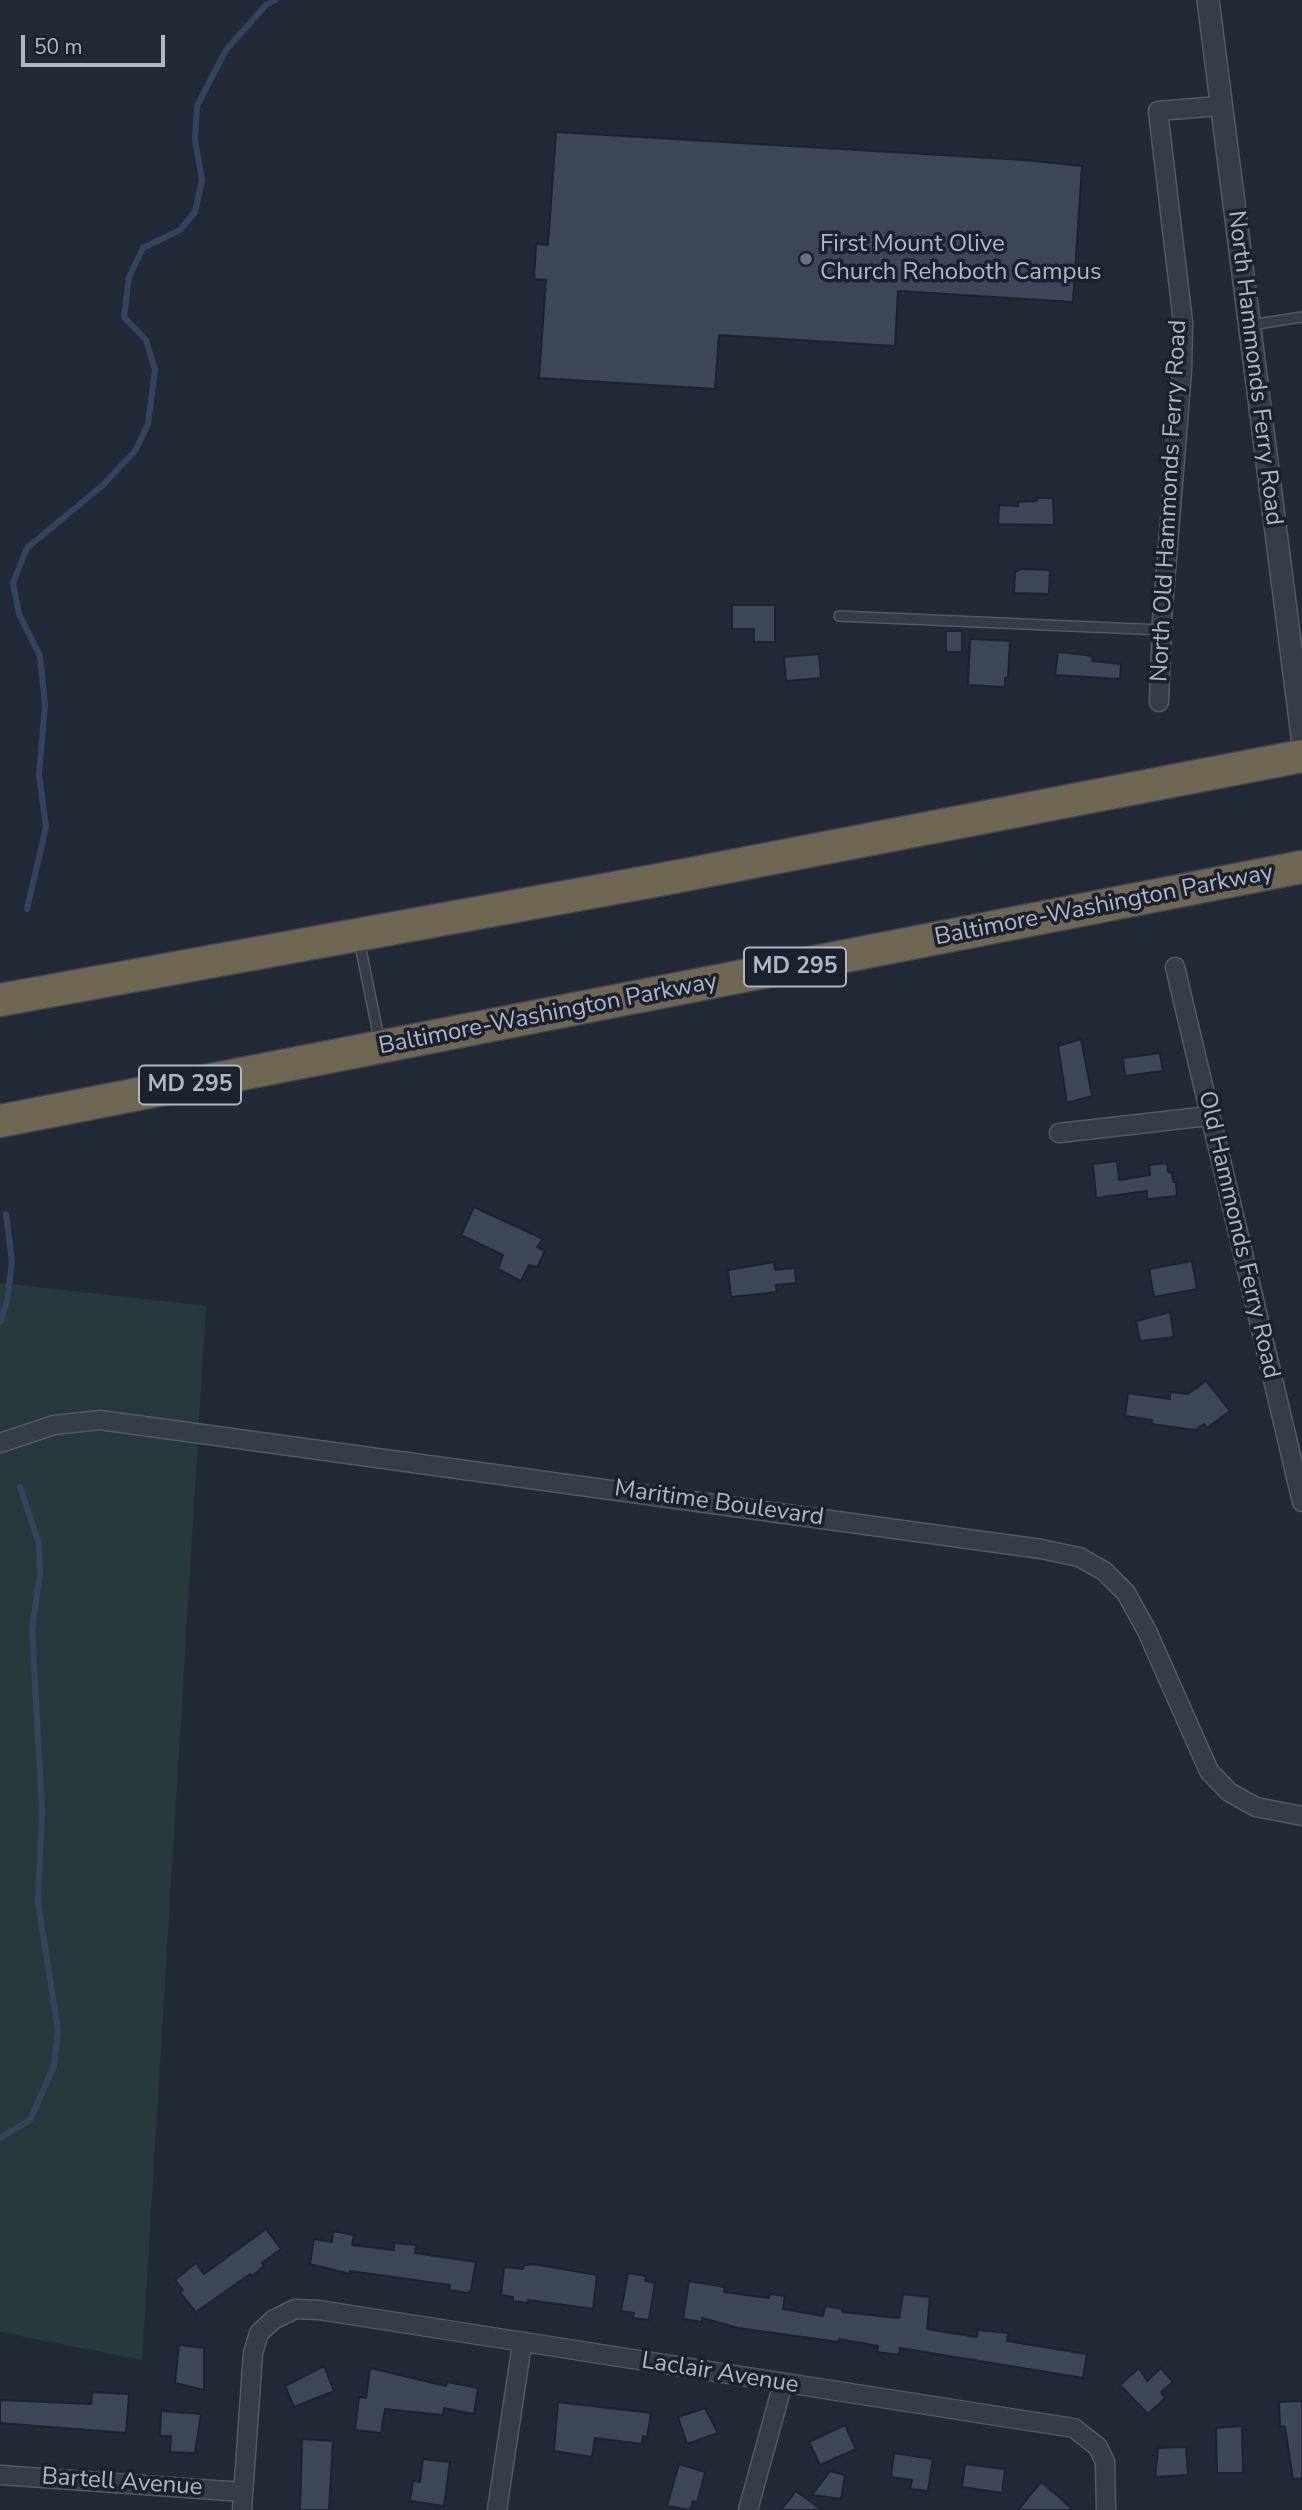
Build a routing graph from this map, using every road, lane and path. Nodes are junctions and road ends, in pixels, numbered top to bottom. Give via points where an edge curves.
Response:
1 (1208, 0) edge
2 (1220, 106) junction
3 (1302, 317) edge
4 (1249, 325) junction
5 (839, 616) dead end
6 (1162, 630) junction
7 (1159, 702) dead end
8 (1301, 730) edge
9 (1302, 756) edge
10 (1302, 867) edge
11 (358, 934) junction
12 (1175, 967) dead end
13 (0, 1000) edge
14 (381, 1048) junction
15 (1209, 1116) junction
16 (0, 1121) edge
17 (1059, 1133) dead end
18 (0, 1443) edge
19 (1302, 1502) edge
20 (1302, 1816) edge
21 (522, 2344) junction
22 (783, 2383) junction
23 (0, 2475) edge
24 (243, 2501) edge
25 (497, 2510) edge
26 (748, 2510) edge
27 (1106, 2510) edge

1 - 2 street, North Hammonds Ferry Road
2 - 4 street, North Hammonds Ferry Road
2 - 6 street, North Old Hammonds Ferry Road via 1158,111 1183,322
3 - 4 lane
4 - 8 street, North Hammonds Ferry Road
5 - 6 lane
6 - 7 street, North Old Hammonds Ferry Road
9 - 11 highway
10 - 14 highway, Baltimore-Washington Parkway / MD 295
11 - 13 highway
11 - 14 lane
12 - 15 street, Old Hammonds Ferry Road
14 - 16 highway, Baltimore-Washington Parkway / MD 295
15 - 17 street
15 - 19 street, Old Hammonds Ferry Road
18 - 20 street, Maritime Boulevard via 54,1425 100,1420 1079,1557 1104,1571 1126,1592 1209,1771 1229,1792 1256,1807
21 - 22 street, Laclair Avenue
21 - 24 street, Laclair Avenue via 319,2310 295,2309 274,2320 259,2333 253,2353
21 - 25 street
22 - 26 street
22 - 27 street, Laclair Avenue via 1074,2428 1098,2447 1105,2462
23 - 24 street, Bartell Avenue

